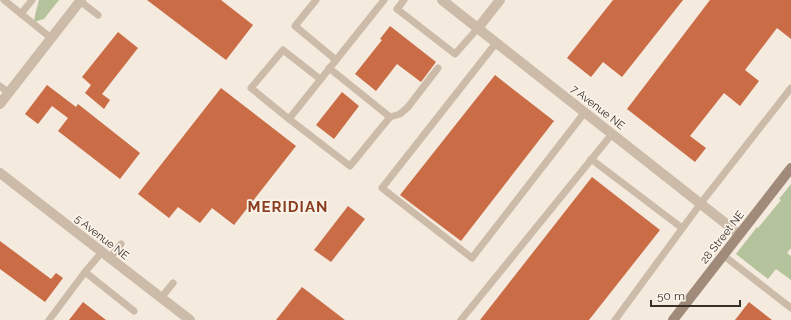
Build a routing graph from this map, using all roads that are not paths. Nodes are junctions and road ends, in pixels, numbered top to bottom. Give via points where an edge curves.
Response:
1 (4, 0) edge
2 (32, 0) edge
3 (316, 0) edge
4 (384, 0) edge
5 (404, 0) edge
6 (442, 0) edge
7 (500, 0) edge
8 (81, 1) edge
9 (21, 14) junction
10 (98, 15) dead end
11 (478, 28) junction
12 (51, 38) junction
13 (496, 42) junction
14 (336, 60) junction
15 (329, 68) junction
16 (438, 68) dead end
17 (320, 79) junction
18 (0, 86) edge
19 (791, 88) edge
20 (9, 93) junction
21 (0, 104) edge
22 (585, 112) junction
23 (390, 117) junction
24 (289, 119) junction
25 (612, 134) junction
26 (591, 159) junction
27 (791, 168) edge
28 (0, 173) edge
29 (700, 203) junction
30 (682, 228) junction
31 (739, 234) junction
32 (121, 244) dead end
33 (102, 252) junction
34 (723, 255) junction
35 (110, 258) junction
36 (85, 272) junction
37 (173, 283) dead end
38 (161, 298) junction
39 (791, 308) edge
40 (134, 311) dead end
41 (49, 320) edge
42 (190, 320) edge
43 (461, 320) edge
44 (615, 320) edge
45 (673, 320) edge

1 - 9 lane
2 - 9 lane
3 - 14 lane via 295,26
4 - 14 lane
5 - 11 lane via 397,9 455,54
6 - 11 street, 7 Avenue NE
7 - 11 street
8 - 10 lane
8 - 12 street
9 - 12 lane
11 - 13 street, 7 Avenue NE
12 - 20 street
13 - 22 street, 7 Avenue NE
13 - 22 lane via 382,188 472,258
14 - 15 lane
15 - 17 lane
15 - 23 lane
16 - 23 lane via 408,107 400,114
17 - 24 lane
17 - 24 lane via 283,50 251,88
18 - 20 lane
19 - 29 lane
20 - 21 street
22 - 25 street, 7 Avenue NE
23 - 24 lane via 350,166
25 - 26 lane
25 - 29 street, 7 Avenue NE
26 - 30 lane
26 - 43 lane
27 - 31 street, 28 Street NE
28 - 33 street, 5 Avenue NE
29 - 30 lane
29 - 31 street, 7 Avenue NE
30 - 44 lane
31 - 34 street, 28 Street NE
32 - 35 lane
33 - 35 street, 5 Avenue NE
33 - 36 lane
34 - 39 lane
34 - 45 street, 28 Street NE
35 - 38 street, 5 Avenue NE
36 - 40 lane
36 - 41 lane
37 - 38 lane
38 - 42 street, 5 Avenue NE

